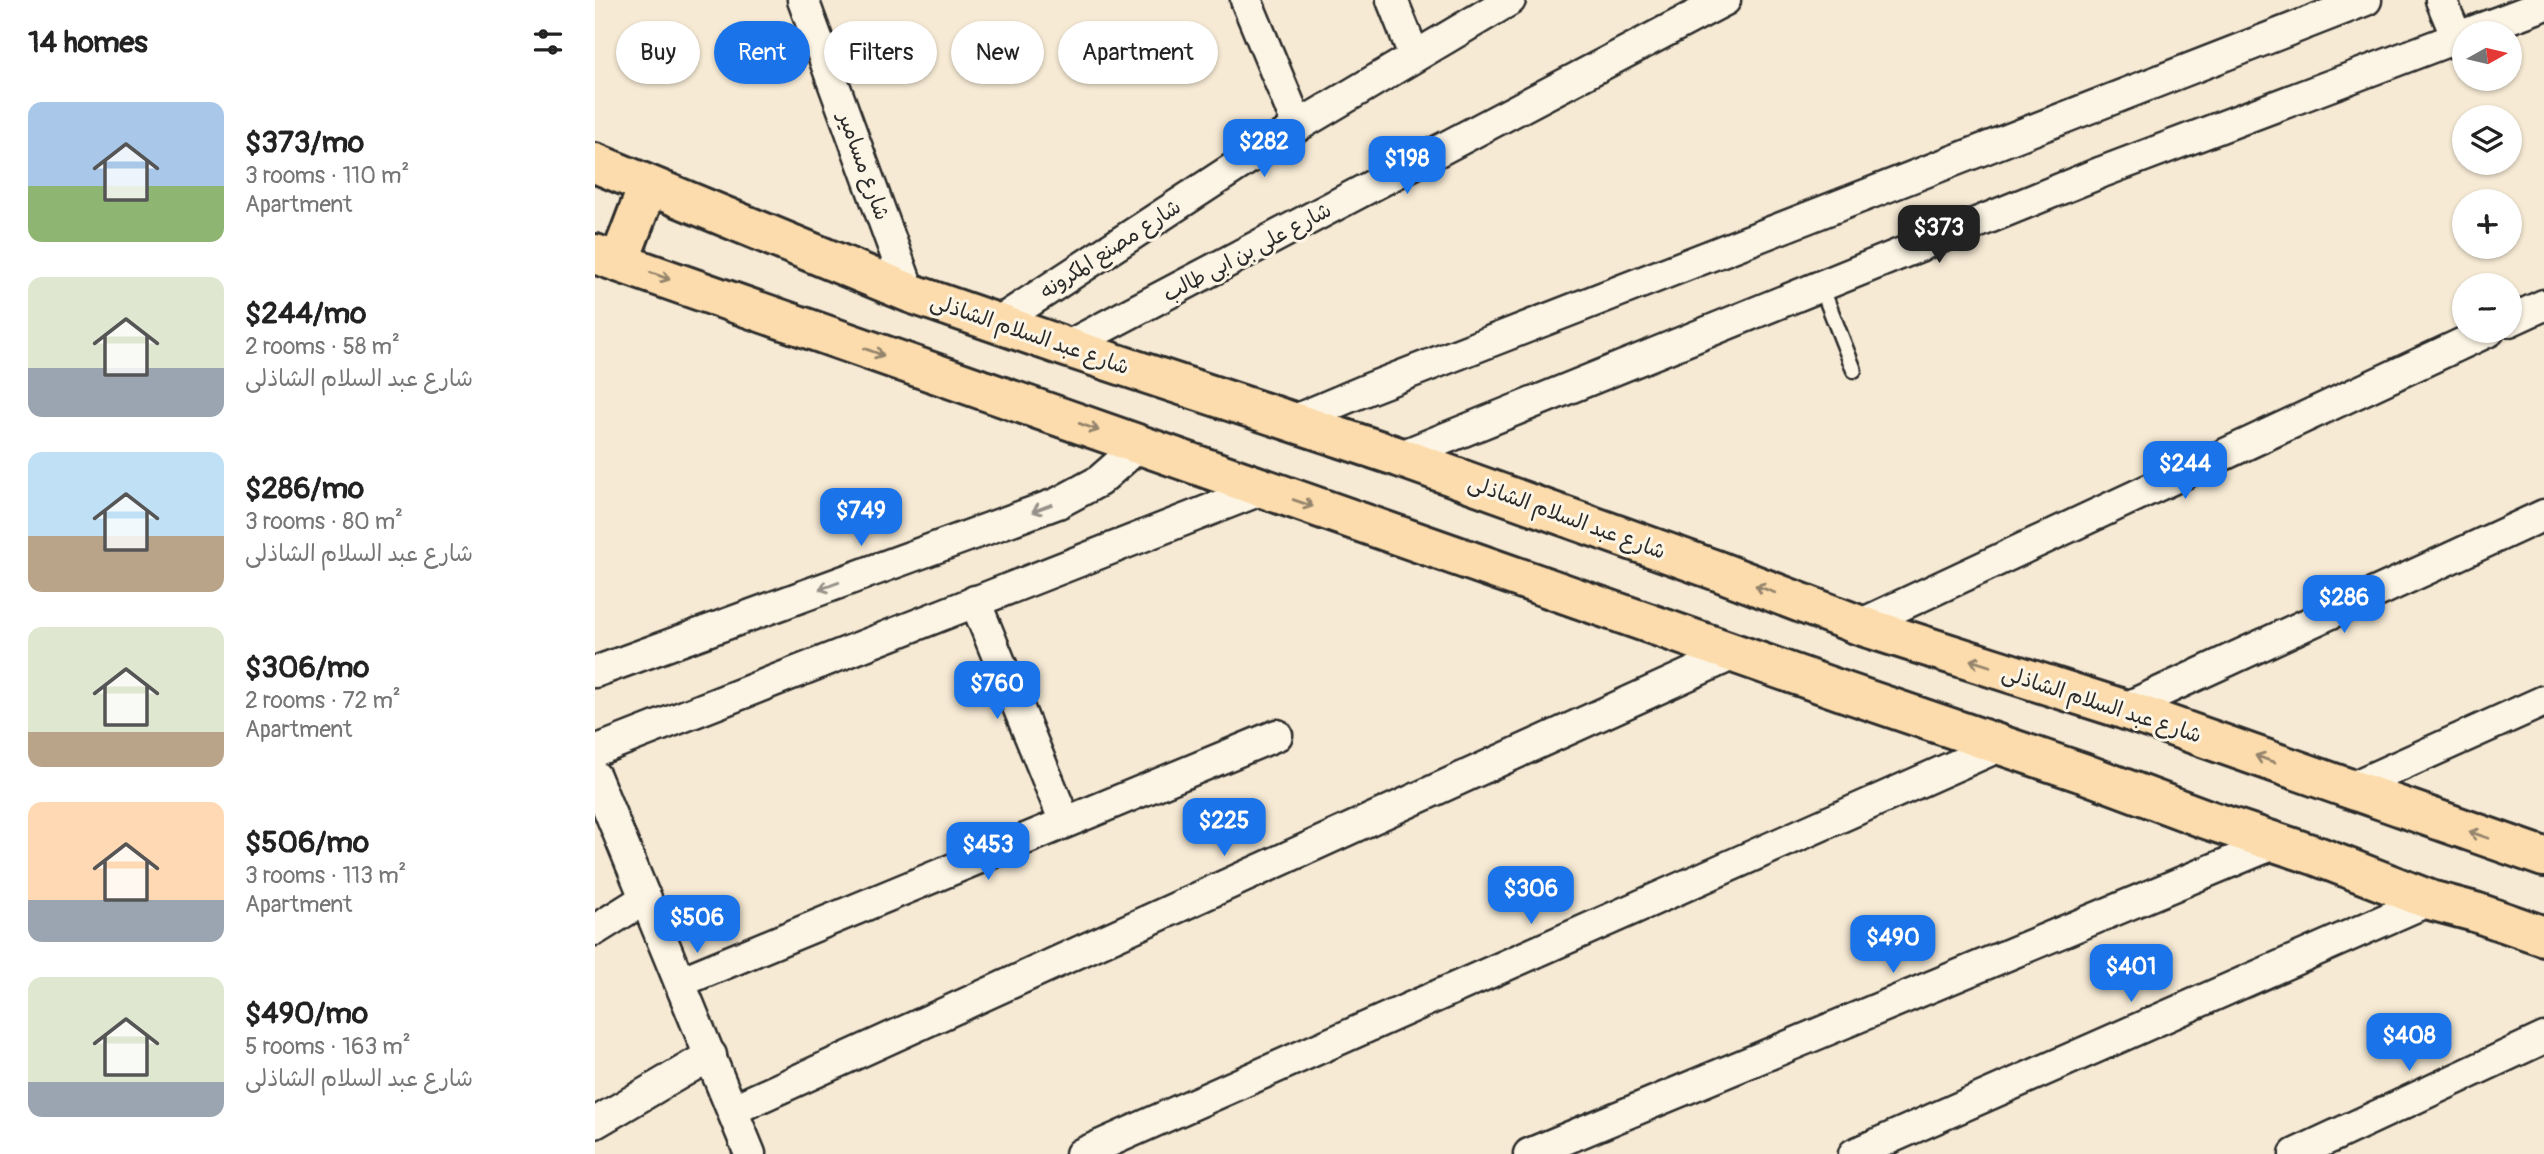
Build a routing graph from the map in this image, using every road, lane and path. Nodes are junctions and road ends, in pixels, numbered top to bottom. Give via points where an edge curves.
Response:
1 (803, 0) edge
2 (1246, 0) edge
3 (1392, 0) edge
4 (1510, 0) edge
5 (1725, 0) edge
6 (2367, 0) edge
7 (2441, 0) edge
8 (2544, 5) edge
9 (2454, 21) edge
10 (2501, 21) edge
11 (2452, 39) edge
12 (1413, 55) junction
13 (1298, 126) junction
14 (595, 163) edge
15 (648, 186) junction
16 (607, 258) edge
17 (1821, 286) junction
18 (910, 293) junction
19 (2544, 305) edge
20 (2522, 315) edge
21 (996, 323) junction
22 (2463, 343) edge
23 (1066, 348) junction
24 (1854, 370) dead end
25 (1290, 422) junction
26 (1140, 445) junction
27 (1399, 457) junction
28 (1263, 489) junction
29 (2544, 515) edge
30 (975, 601) junction
31 (1859, 625) junction
32 (1736, 653) junction
33 (595, 672) edge
34 (2544, 701) edge
35 (2123, 709) junction
36 (1277, 735) dead end
37 (2002, 745) junction
38 (595, 751) edge
39 (595, 776) edge
40 (2348, 789) junction
41 (1065, 822) junction
42 (2276, 843) junction
43 (2544, 857) edge
44 (646, 898) junction
45 (2430, 900) junction
46 (595, 930) edge
47 (2544, 936) edge
48 (680, 982) junction
49 (2544, 1038) edge
50 (711, 1055) junction
51 (734, 1110) junction
52 (595, 1123) edge
53 (750, 1154) edge
54 (1081, 1154) edge
55 (1529, 1154) edge
56 (1854, 1154) edge
57 (2295, 1154) edge

1 - 18 street, شارع مسامير
2 - 13 street
3 - 12 street
4 - 12 street, شارع مصنع المكرونه
5 - 23 street, شارع على بن ابى طالب
6 - 25 street
7 - 9 street
8 - 10 street
11 - 17 street via 2102,172
12 - 13 street, شارع مصنع المكرونه
13 - 21 street, شارع مصنع المكرونه
14 - 15 main road, شارع عبد السلام الشاذلى
15 - 16 main road
15 - 18 main road, شارع عبد السلام الشاذلى
16 -> 26 main road
17 - 24 lane
17 - 27 street
18 - 21 main road, شارع عبد السلام الشاذلى
19 - 20 street
21 - 23 main road, شارع عبد السلام الشاذلى
22 - 31 street
23 - 25 main road, شارع عبد السلام الشاذلى
25 - 27 main road, شارع عبد السلام الشاذلى
26 - 28 main road
26 -> 33 street via 1099,481 1058,503
31 -> 27 main road, شارع عبد السلام الشاذلى
28 - 30 street
28 -> 32 main road
29 - 35 street
30 - 38 street
30 - 41 street
35 -> 31 main road, شارع عبد السلام الشاذلى
32 - 37 main road
32 - 51 street
34 - 40 street
40 -> 35 main road, شارع عبد السلام الشاذلى
36 - 41 street
37 - 42 main road
37 - 54 street
39 - 44 street
43 -> 40 main road, شارع عبد السلام الشاذلى
41 - 48 street
42 - 45 main road
42 - 55 street
44 - 46 street
44 - 48 street
45 - 47 main road
45 - 56 street
48 - 50 street
49 - 57 street
50 - 51 street
50 - 52 street
51 - 53 street

